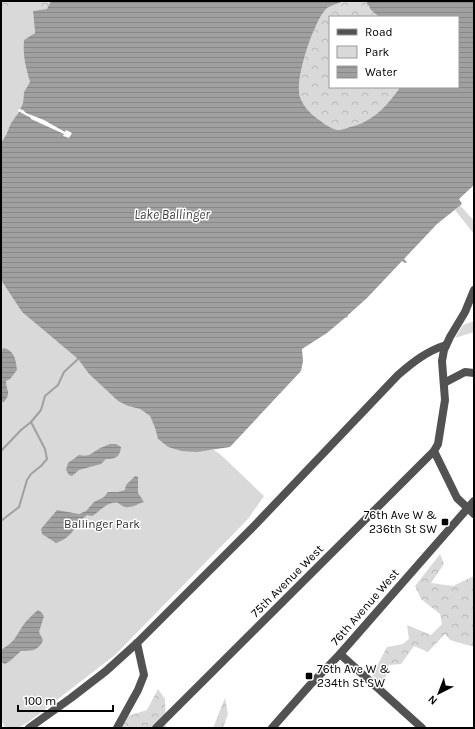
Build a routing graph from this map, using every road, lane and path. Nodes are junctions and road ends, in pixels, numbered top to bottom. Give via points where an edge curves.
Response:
1 (474, 290) edge
2 (448, 341) junction
3 (474, 373) edge
4 (444, 383) junction
5 (434, 451) junction
6 (474, 501) edge
7 (467, 508) junction
8 (474, 514) edge
9 (137, 643) junction
10 (340, 654) junction
11 (29, 728) edge
12 (117, 728) edge
13 (156, 728) edge
14 (272, 728) edge
15 (422, 728) edge

1 - 2 street
2 - 4 street via 442,361
2 - 9 street via 398,375 255,525
3 - 4 street via 465,372
4 - 5 street via 442,421 438,444
5 - 7 street via 457,498
5 - 13 street, 75th Avenue West
6 - 7 street, 76th Avenue West
7 - 8 street
7 - 10 street, 76th Avenue West
9 - 11 street via 100,676
9 - 12 street via 144,675
10 - 14 street, 76th Avenue West
10 - 15 street

